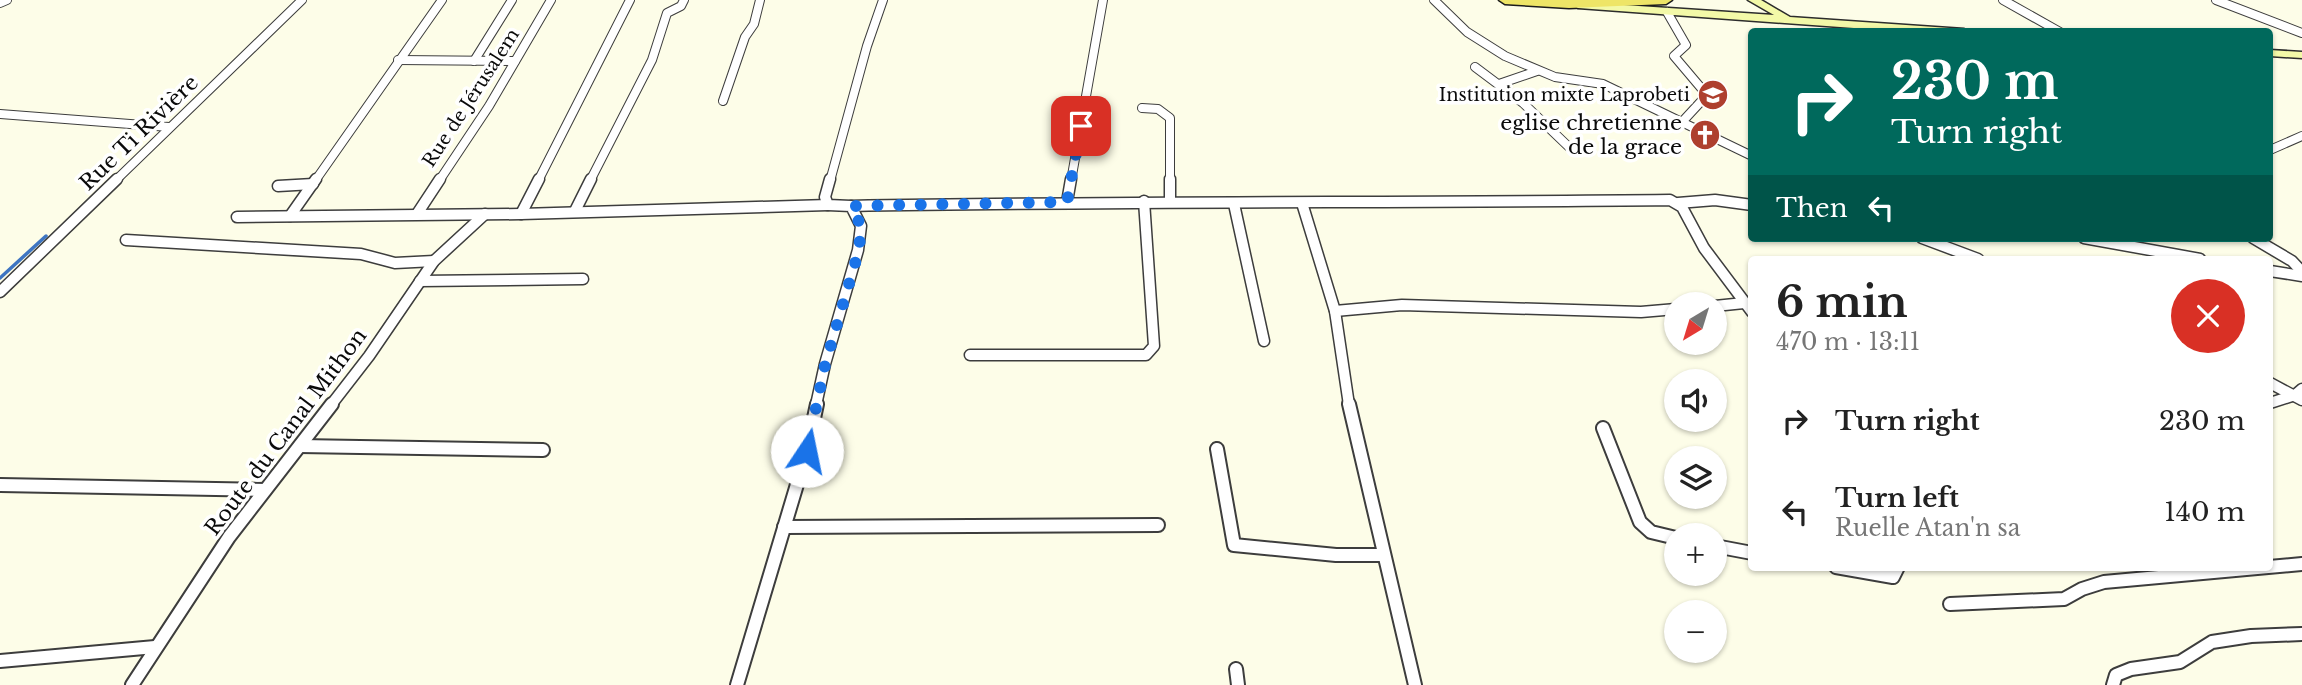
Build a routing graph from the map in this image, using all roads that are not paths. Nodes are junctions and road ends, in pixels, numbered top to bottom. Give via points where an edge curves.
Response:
1 (7, 0) edge
2 (302, 0) edge
3 (442, 0) edge
4 (512, 0) edge
5 (551, 0) edge
6 (630, 0) edge
7 (684, 0) edge
8 (760, 0) edge
9 (883, 0) edge
10 (1103, 0) edge
11 (1434, 0) edge
12 (1505, 0) edge
13 (1753, 0) edge
14 (2003, 0) edge
15 (2216, 0) edge
16 (0, 3) edge
17 (1666, 6) edge
18 (1792, 20) junction
19 (1841, 28) edge
20 (2053, 28) edge
21 (2302, 33) edge
22 (2273, 53) edge
23 (2302, 55) edge
24 (398, 60) junction
25 (474, 61) junction
26 (515, 61) junction
27 (1475, 67) dead end
28 (1537, 71) junction
29 (1499, 84) junction
30 (723, 101) dead end
31 (1142, 108) dead end
32 (0, 114) edge
33 (1682, 122) junction
34 (169, 127) junction
35 (2302, 136) edge
36 (1571, 149) dead end
37 (2273, 149) edge
38 (1748, 154) edge
39 (313, 184) junction
40 (278, 186) dead end
41 (1144, 201) junction
42 (1067, 202) junction
43 (1170, 202) junction
44 (1302, 203) junction
45 (1678, 203) junction
46 (1234, 204) junction
47 (1748, 204) edge
48 (828, 205) junction
49 (851, 206) junction
50 (575, 211) junction
51 (417, 214) junction
52 (485, 214) junction
53 (521, 214) junction
54 (290, 216) junction
55 (237, 217) dead end
56 (125, 240) dead end
57 (1932, 242) edge
58 (2106, 242) edge
59 (2260, 242) edge
60 (1967, 256) edge
61 (2183, 256) edge
62 (434, 261) junction
63 (2273, 271) edge
64 (2302, 274) edge
65 (583, 279) dead end
66 (420, 281) junction
67 (0, 292) edge
68 (1744, 303) junction
69 (1727, 305) edge
70 (1748, 308) edge
71 (1664, 310) edge
72 (1335, 311) junction
73 (1265, 341) dead end
74 (970, 355) dead end
75 (2273, 384) edge
76 (2300, 395) edge
77 (2273, 402) edge
78 (1603, 428) dead end
79 (300, 446) junction
80 (1217, 449) dead end
81 (542, 450) dead end
82 (0, 485) edge
83 (265, 490) junction
84 (1158, 525) dead end
85 (785, 527) junction
86 (1664, 536) edge
87 (1727, 548) edge
88 (1748, 552) edge
89 (1382, 555) junction
90 (2302, 564) edge
91 (2273, 567) edge
92 (1859, 571) edge
93 (1896, 571) edge
94 (2225, 571) edge
95 (1950, 604) dead end
96 (2302, 634) edge
97 (155, 647) junction
98 (0, 661) edge
99 (1236, 669) dead end
100 (132, 685) edge
101 (737, 685) edge
102 (1238, 685) edge
103 (1415, 685) edge
104 (2113, 685) edge

1 - 16 street
2 - 34 street, Rue Ti Rivière
3 - 24 street
4 - 25 street
5 - 26 street, Rue de Jérusalem
6 - 53 street
7 - 50 street via 667,13 652,60
8 - 30 street
9 - 48 street via 833,161 825,197
10 - 42 street
11 - 28 street via 1467,32
12 - 17 main road
13 - 18 main road
14 - 20 street
15 - 21 street
17 - 18 main road
17 - 33 street via 1686,45 1674,56 1707,95
18 - 19 main road
22 - 23 main road
24 - 25 street
24 - 39 street
25 - 26 street
26 - 51 street, Rue de Jérusalem
27 - 29 street
28 - 29 street
28 - 33 street via 1602,84
29 - 36 street
31 - 43 street via 1158,109 1170,118
32 - 34 street
33 - 38 street
34 - 67 street, Rue Ti Rivière
35 - 37 street
39 - 40 street
39 - 54 street
41 - 42 street
41 - 43 street
41 - 74 street via 1151,350 1140,356
42 - 49 street
43 - 46 street
44 - 45 street via 1658,199
44 - 46 street
44 - 72 street
45 - 47 street via 1715,200
45 - 68 street
46 - 73 street
48 - 49 street
48 - 50 street
49 - 85 street via 861,226 859,250
50 - 53 street
51 - 52 street
51 - 54 street
52 - 53 street
52 - 62 street, Route du Canal Mithon
54 - 55 street
56 - 62 street via 361,254 395,262
57 - 60 street
58 - 61 street
59 - 64 street via 2292,261
62 - 66 street, Route du Canal Mithon
63 - 64 street
65 - 66 street
66 - 79 street, Route du Canal Mithon
68 - 69 street
68 - 70 street
71 - 72 street via 1402,305
72 - 89 street via 1344,384
75 - 76 street
76 - 77 street
78 - 86 street via 1640,522 1644,529
79 - 81 street
79 - 83 street, Route du Canal Mithon
80 - 89 street via 1234,545
82 - 83 street
83 - 97 street, Route du Canal Mithon
84 - 85 street
85 - 101 street
87 - 88 street
89 - 103 street
90 - 91 street
92 - 93 street via 1893,577
94 - 95 street via 2104,582 2064,599
96 - 104 street via 2212,642 2180,662 2116,675
97 - 98 street
97 - 100 street, Route du Canal Mithon
99 - 102 street

